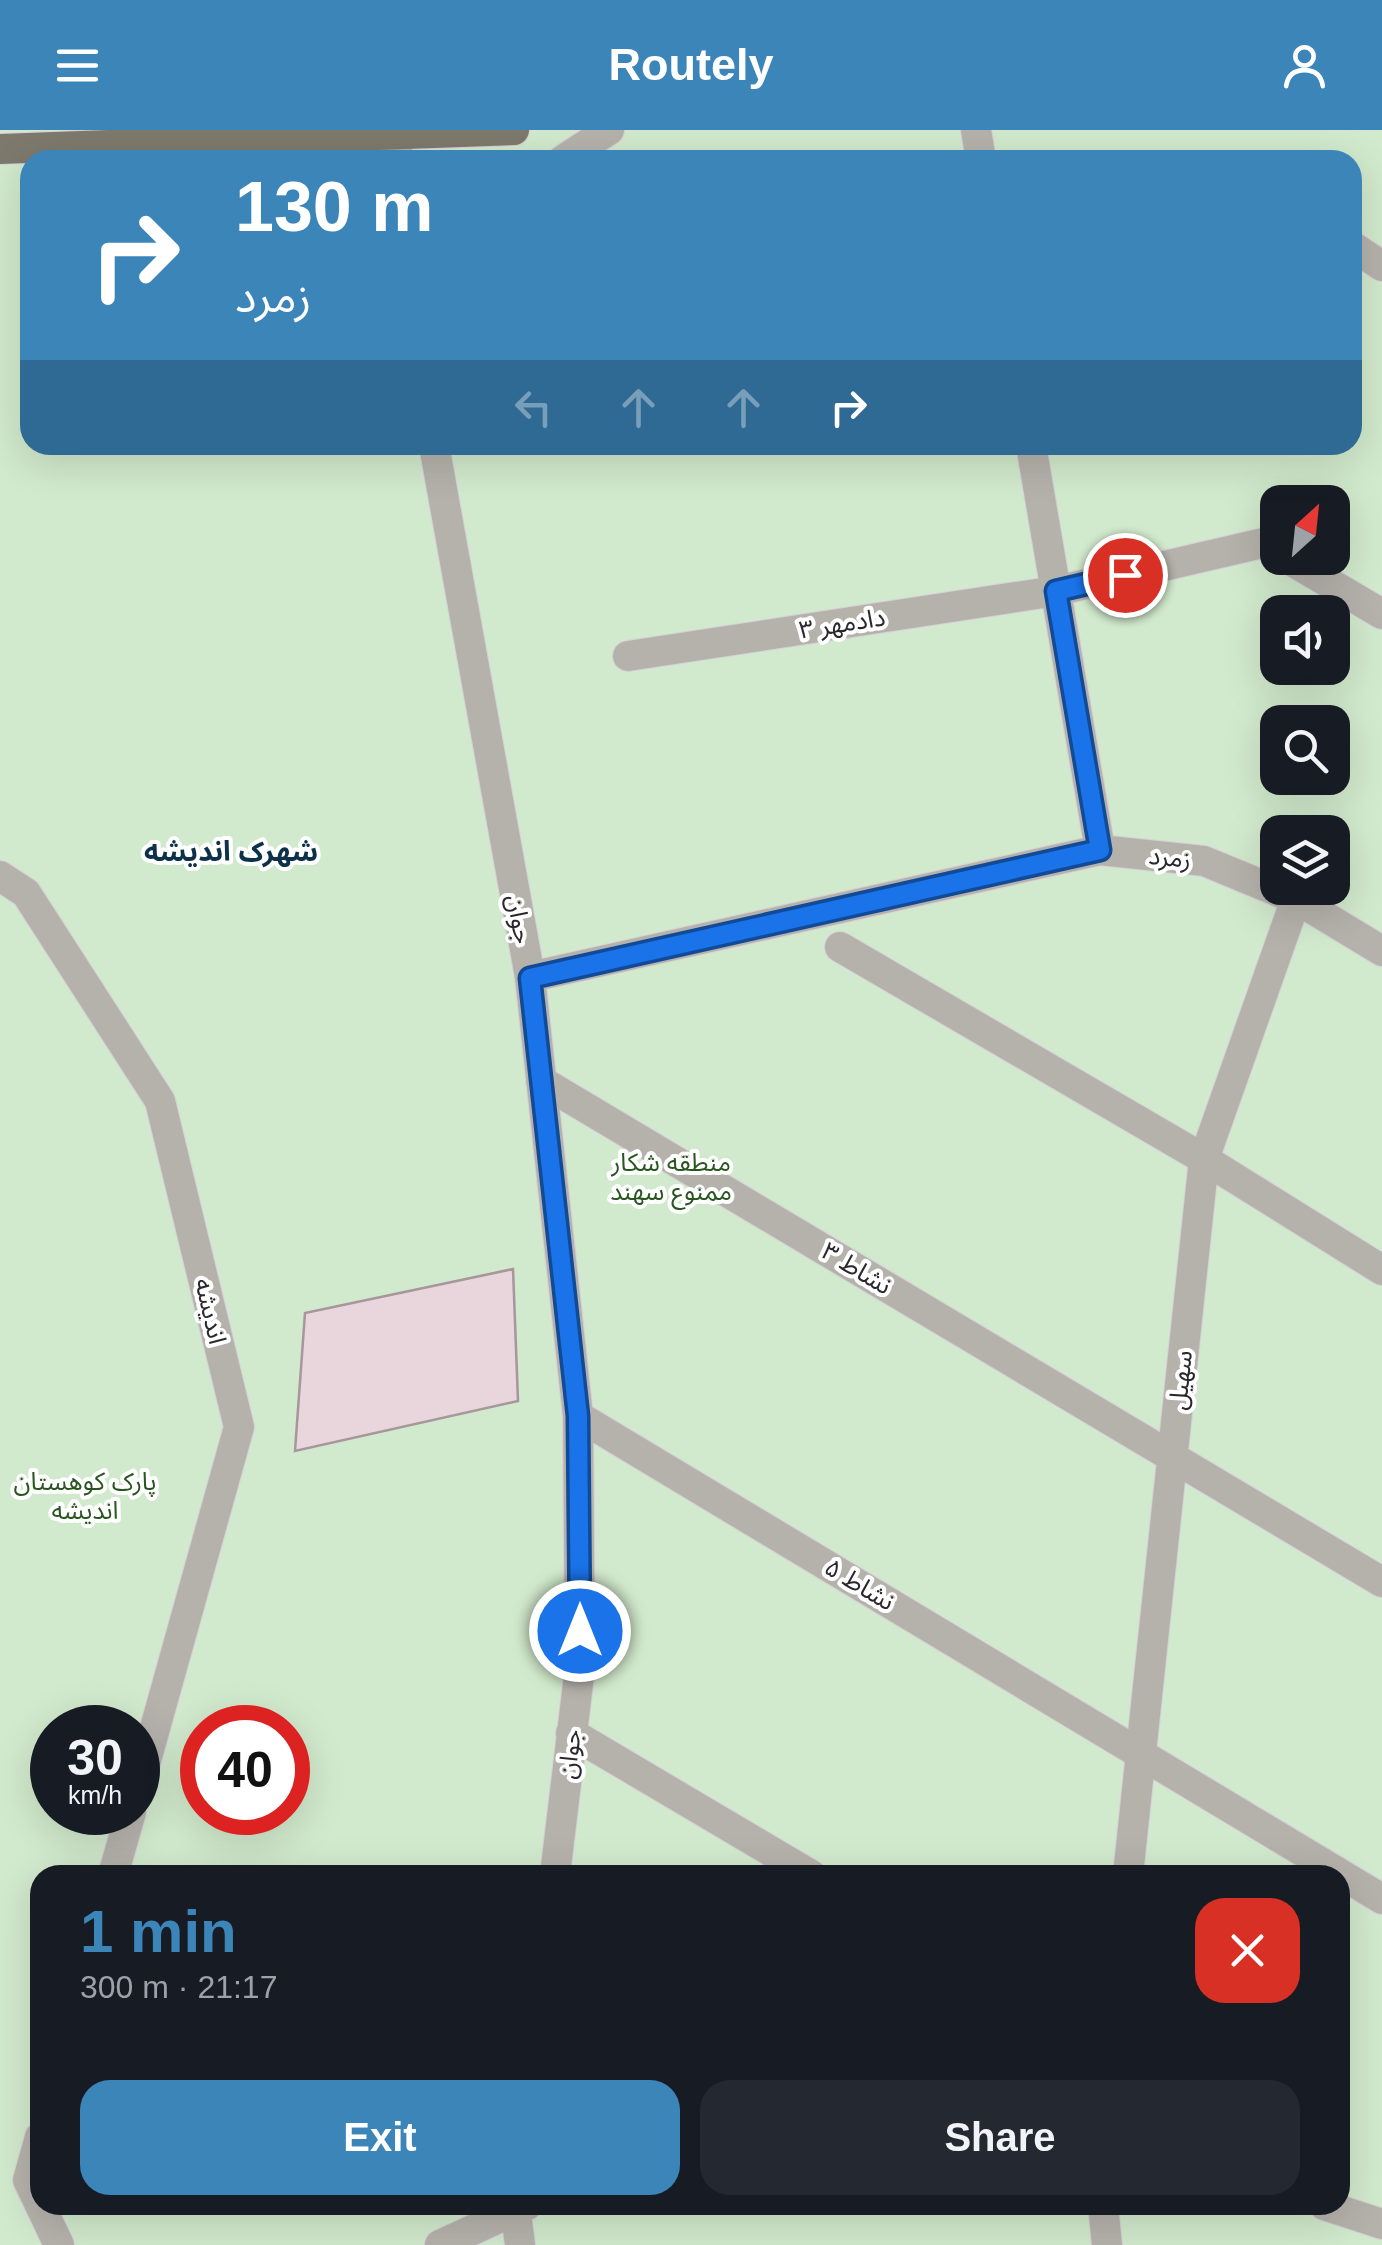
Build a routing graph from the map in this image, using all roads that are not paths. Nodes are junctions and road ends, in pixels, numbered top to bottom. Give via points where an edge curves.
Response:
1 (514, 130) edge
2 (609, 130) edge
3 (294, 134) edge
4 (396, 142) edge
5 (0, 149) edge
6 (578, 150) edge
7 (436, 455) edge
8 (1032, 455) edge
9 (1260, 544) edge
10 (1316, 575) edge
11 (1056, 591) junction
12 (1382, 614) edge
13 (628, 656) dead end
14 (1100, 850) junction
15 (0, 876) edge
16 (1260, 884) edge
17 (1294, 905) edge
18 (1306, 905) edge
19 (840, 947) dead end
20 (1382, 951) edge
21 (530, 978) junction
22 (542, 1081) junction
23 (1204, 1158) junction
24 (1382, 1270) edge
25 (578, 1416) junction
26 (1172, 1454) junction
27 (1382, 1582) edge
28 (160, 1709) edge
29 (572, 1733) junction
30 (1141, 1752) junction
31 (124, 1835) edge
32 (116, 1865) edge
33 (555, 1865) edge
34 (794, 1865) edge
35 (1129, 1865) edge
36 (1326, 1865) edge
37 (1350, 1879) edge
38 (1382, 1899) edge
39 (1350, 2214) edge
40 (45, 2215) edge
41 (501, 2215) edge
42 (519, 2215) edge
43 (1103, 2215) edge
44 (1382, 2224) edge
45 (59, 2245) edge
46 (440, 2245) edge
47 (520, 2245) edge
48 (1107, 2245) edge

1 - 4 main road
2 - 6 street
3 - 4 main road
3 - 5 main road
7 - 21 street, جوان
8 - 11 street
9 - 11 street, دادمهر ۳
10 - 12 street
11 - 13 street, دادمهر ۳
11 - 14 street
14 - 16 street, زمرد via 1204,861
14 - 21 street, زمرد
15 - 28 street, اندیشه via 26,892 160,1101 238,1428
17 - 23 street, سهیل
18 - 20 street, زمرد
19 - 23 street
21 - 22 street, جوان
22 - 25 street, جوان
22 - 26 street, نشاط ۳
23 - 24 street
23 - 26 street, سهیل
25 - 29 street, جوان via 580,1667
25 - 30 street, نشاط ۵
26 - 27 street, نشاط ۳
26 - 30 street, سهیل
29 - 33 street, جوان
29 - 34 street
30 - 35 street, سهیل
30 - 36 street, نشاط ۵
31 - 32 street
37 - 38 street, نشاط ۵
39 - 44 street
40 - 45 street
41 - 46 street
42 - 47 street
43 - 48 street

